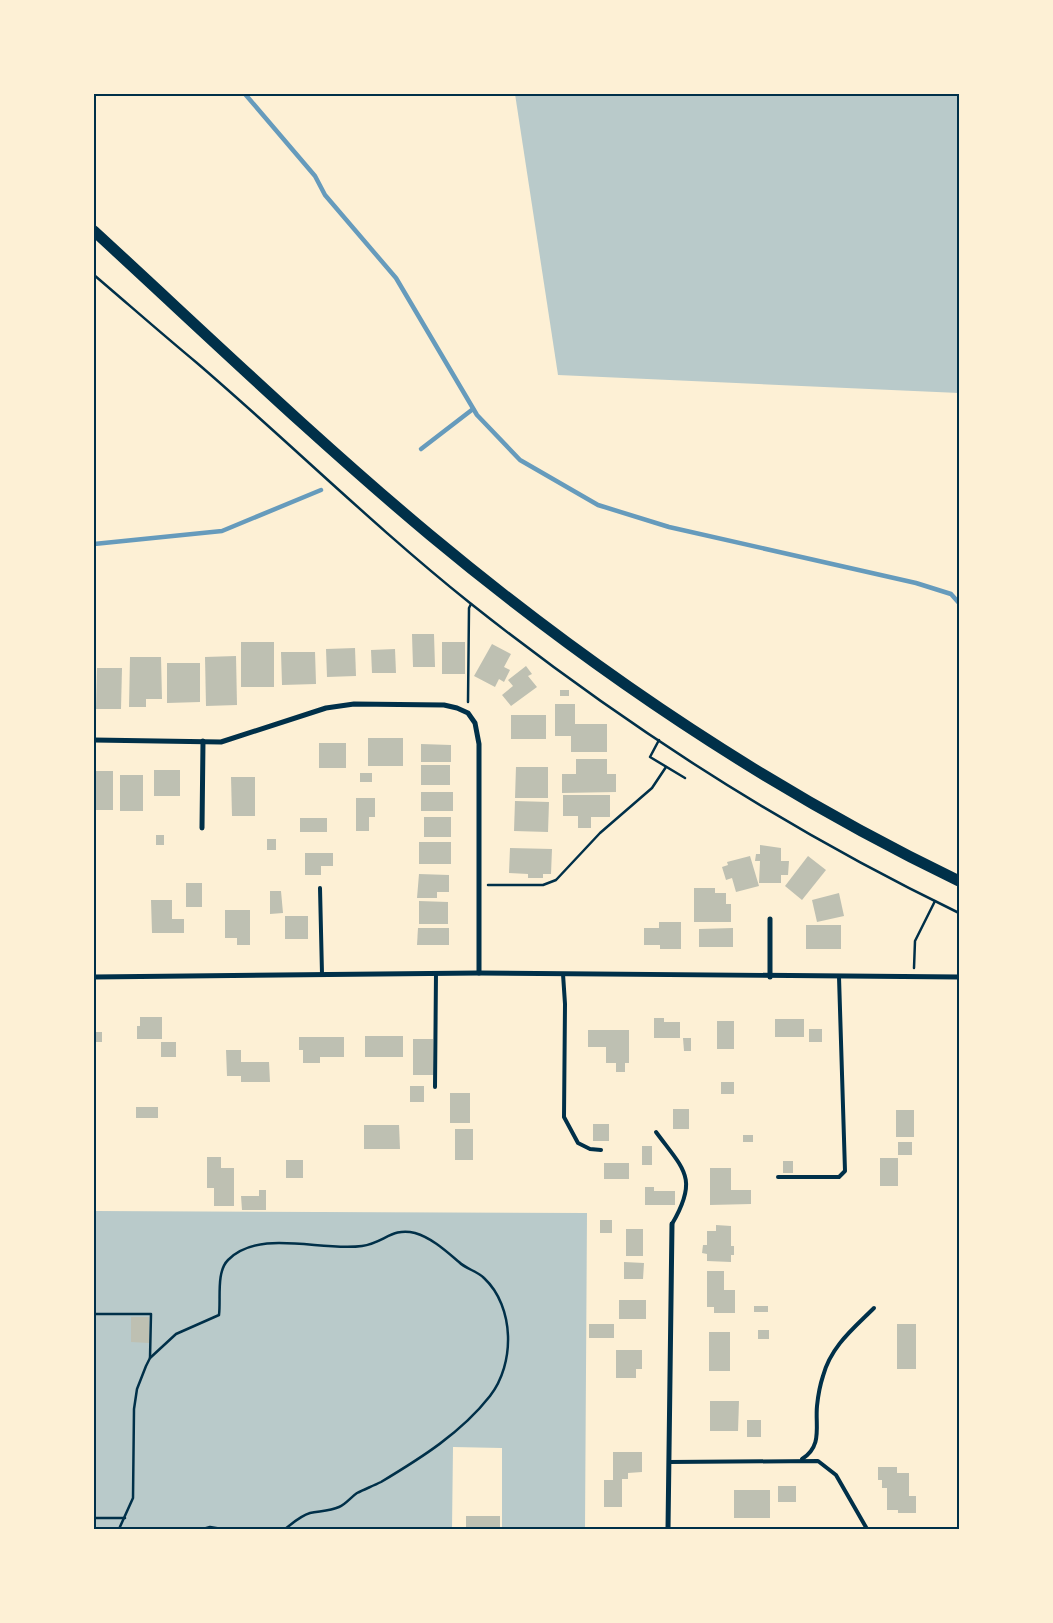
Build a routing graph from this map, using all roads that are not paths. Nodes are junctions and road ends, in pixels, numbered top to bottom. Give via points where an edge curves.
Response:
1 (94, 231) edge
2 (94, 740) edge
3 (203, 741) junction
4 (202, 828) dead end
5 (959, 881) edge
6 (320, 888) dead end
7 (770, 919) dead end
8 (436, 973) junction
9 (479, 973) junction
10 (322, 974) junction
11 (564, 974) junction
12 (94, 977) edge
13 (770, 977) junction
14 (839, 977) junction
15 (959, 977) edge
16 (435, 1087) dead end
17 (656, 1132) dead end
18 (600, 1150) dead end
19 (778, 1177) dead end
20 (672, 1224) joint
21 (874, 1308) dead end
22 (800, 1460) junction
23 (669, 1462) junction
24 (668, 1529) edge
25 (867, 1529) edge

1 - 5 main road via 382,494 526,611 641,694 782,785
2 - 3 street
3 - 4 street
3 - 9 street via 234,740 339,705 444,705 468,713 475,723 479,744
6 - 10 lane
7 - 13 street
8 - 9 street
8 - 10 street
8 - 16 lane
9 - 11 street
10 - 12 street
11 - 13 street
11 - 18 lane via 564,1117 578,1143
13 - 14 street
14 - 15 street
14 - 19 lane via 845,1171 839,1176
17 - 20 lane via 685,1172 685,1197
20 - 23 street
21 - 22 lane via 846,1334 827,1364 817,1408 817,1442
22 - 23 lane
22 - 25 lane via 818,1461 836,1476
23 - 24 street

